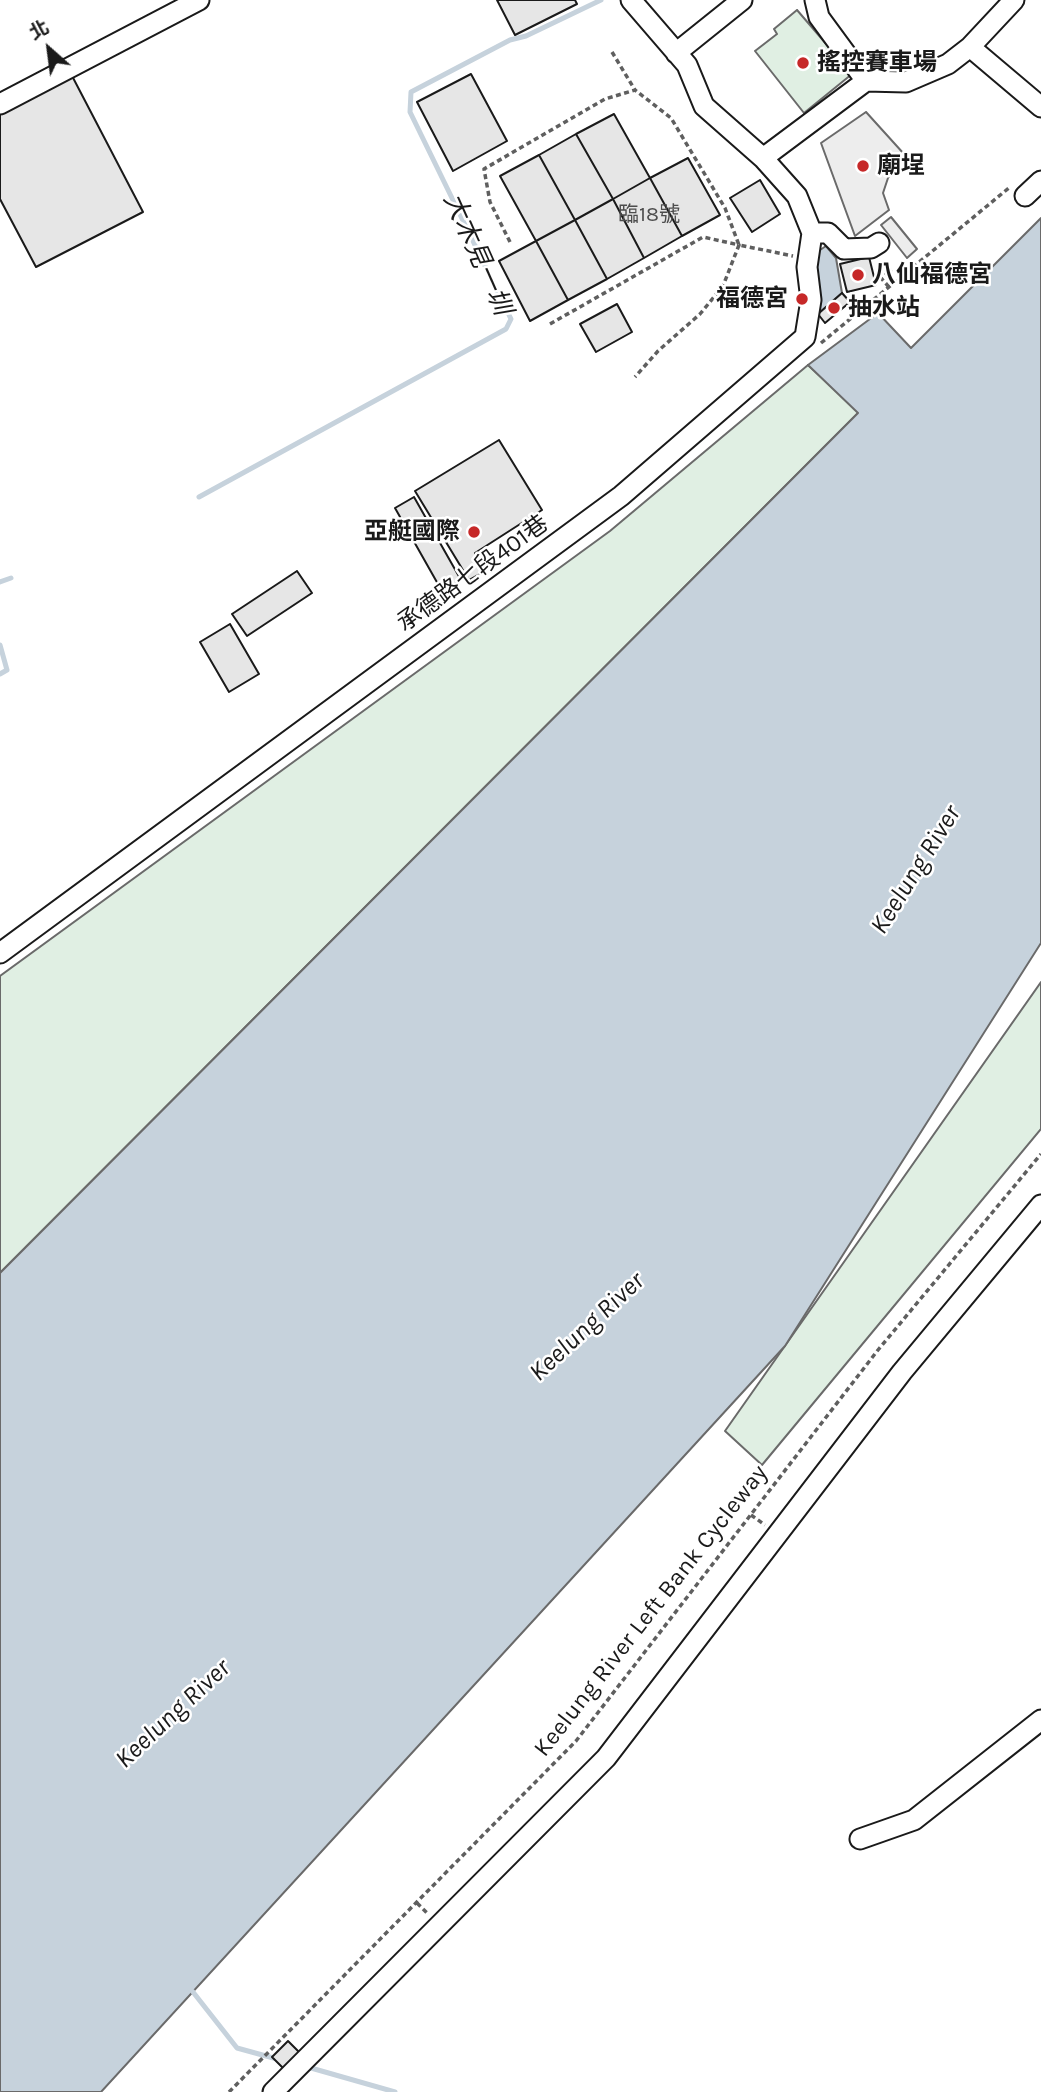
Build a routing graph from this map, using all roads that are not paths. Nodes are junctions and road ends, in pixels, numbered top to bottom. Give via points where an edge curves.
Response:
1 (199, 0) edge
2 (631, 0) edge
3 (741, 0) edge
4 (815, 0) edge
5 (1014, 0) edge
6 (970, 47) junction
7 (676, 53) junction
8 (866, 81) junction
9 (0, 104) edge
10 (1041, 107) edge
11 (763, 158) junction
12 (1041, 181) edge
13 (1025, 196) dead end
14 (812, 233) junction
15 (878, 243) dead end
16 (0, 953) edge
17 (1041, 1205) edge
18 (1041, 1720) edge
19 (860, 1839) dead end
20 (273, 2092) edge

1 - 9 street
2 - 7 street
3 - 7 street
4 - 8 street via 819,17
5 - 6 street
6 - 8 street via 948,64 906,82
6 - 10 street
7 - 11 street via 687,65 704,106
8 - 11 street
11 - 14 street via 797,196
12 - 13 street
14 - 15 street via 828,233 844,249 871,248
14 - 16 street, 承德路七段401巷 via 808,259 811,300 805,337 767,373 621,496
17 - 20 street via 902,1371 606,1758
18 - 19 street via 914,1820

